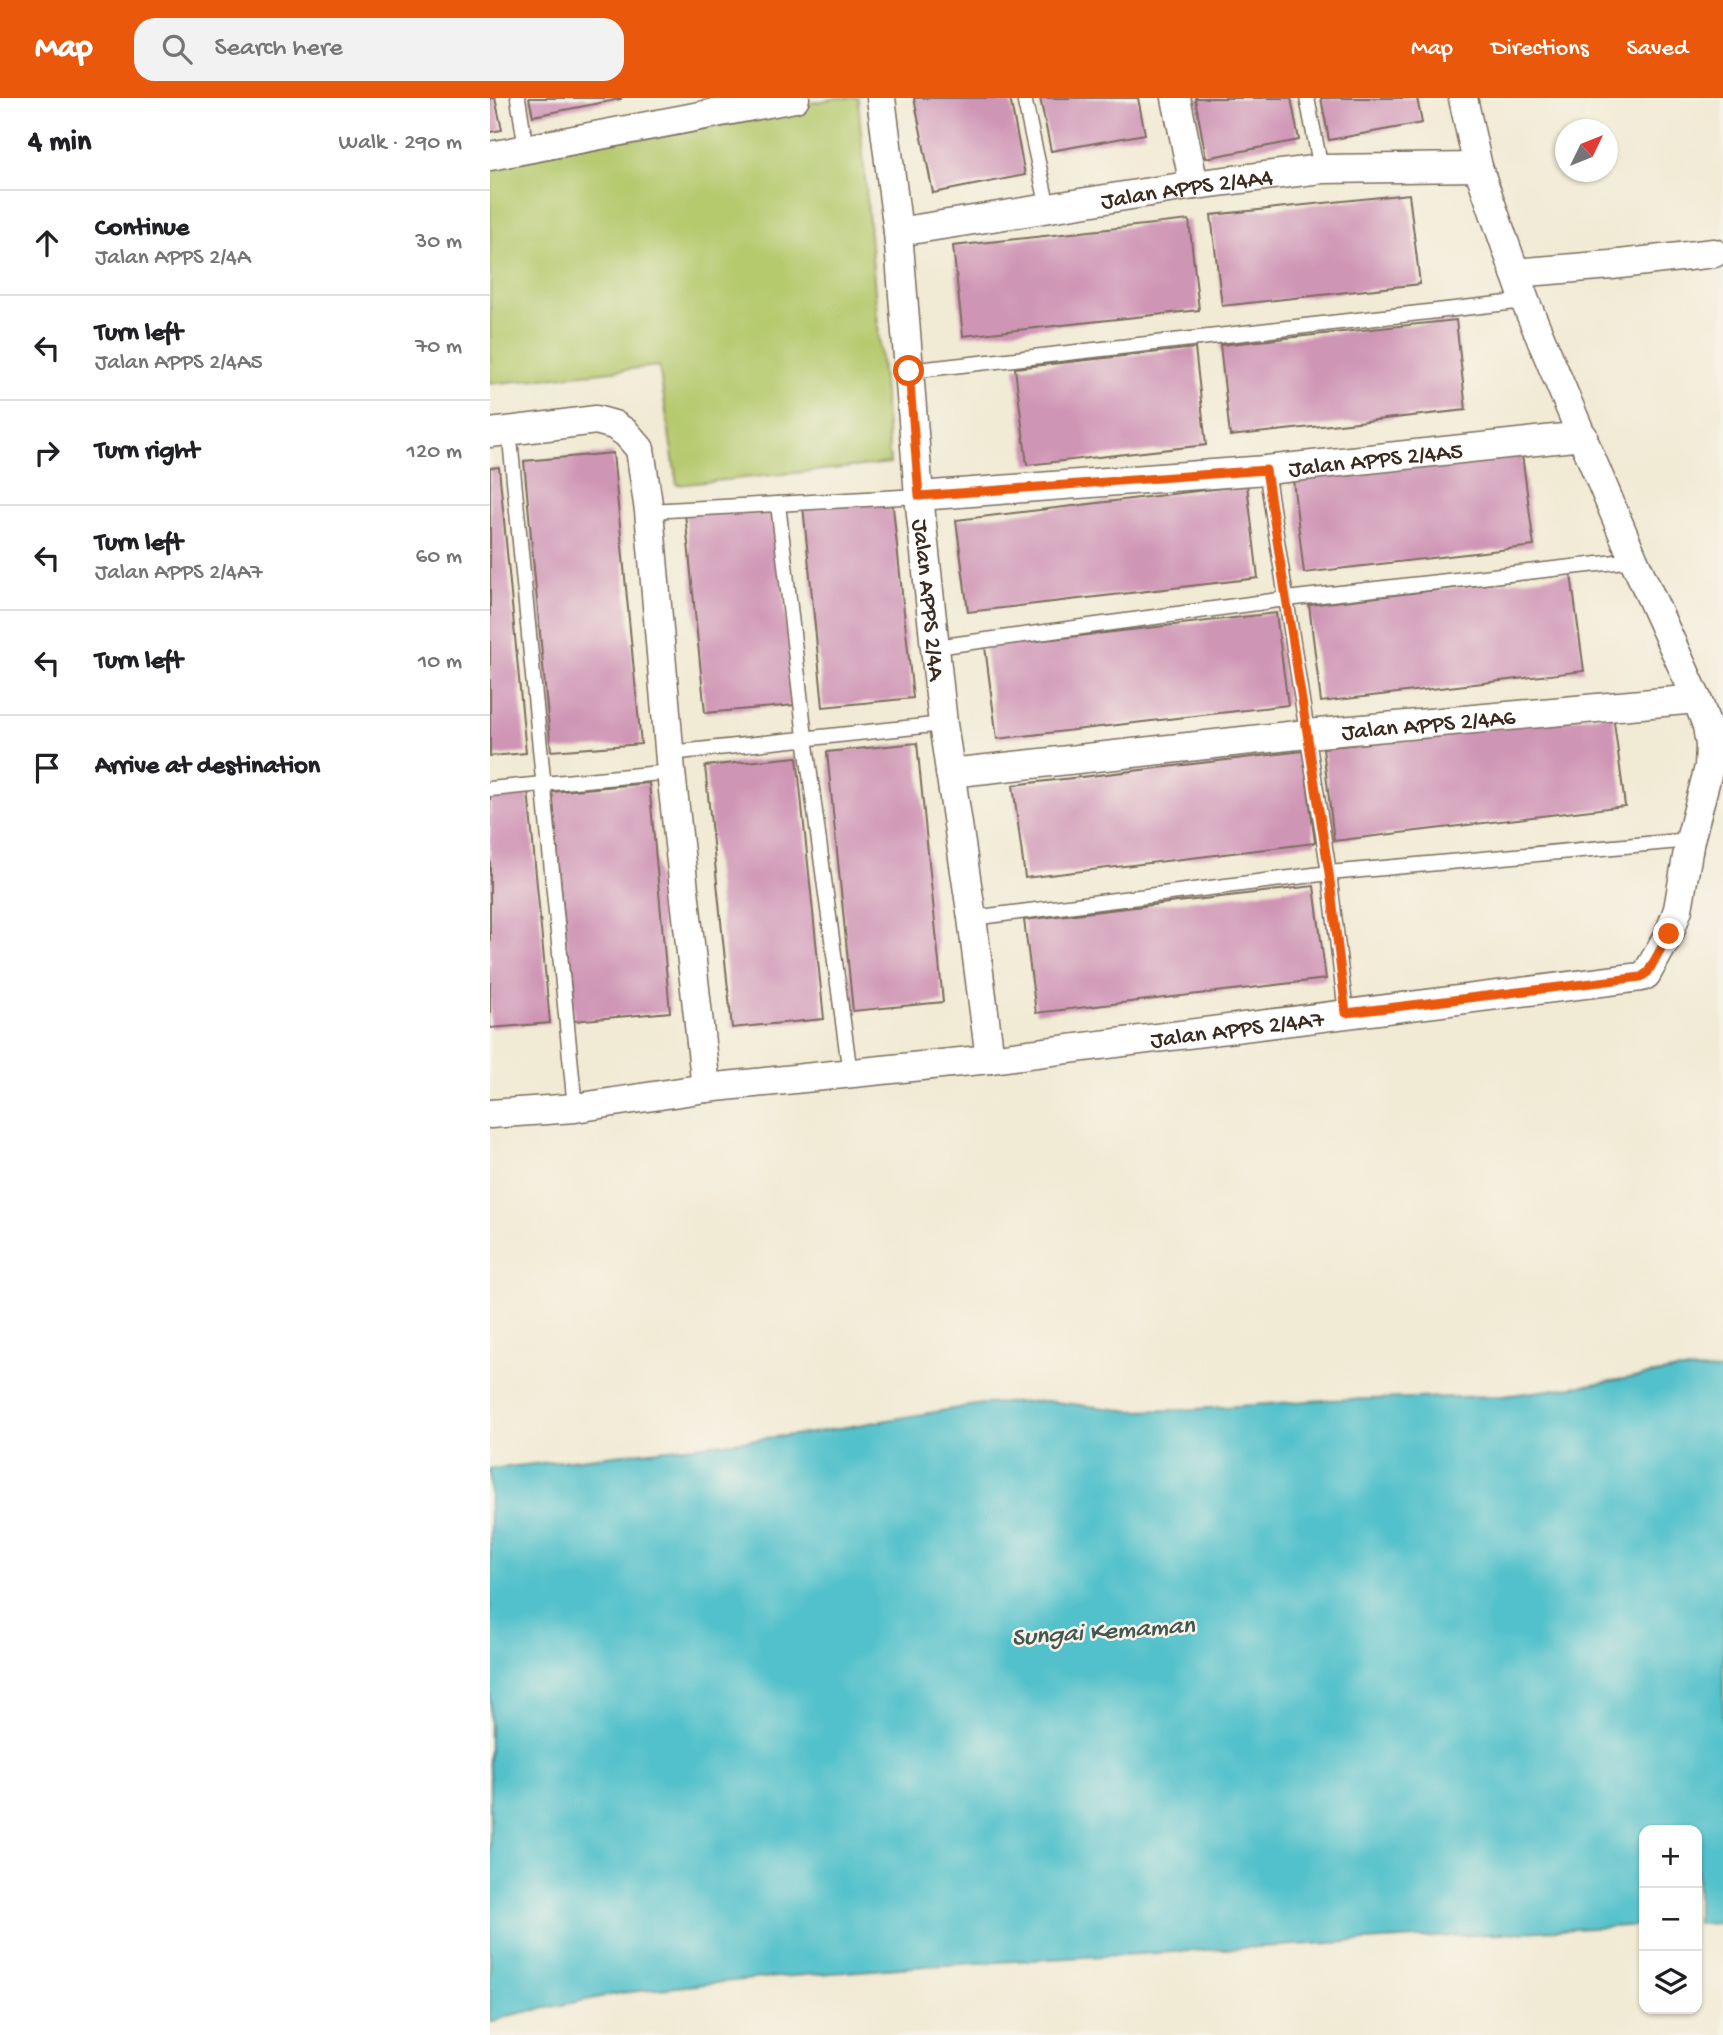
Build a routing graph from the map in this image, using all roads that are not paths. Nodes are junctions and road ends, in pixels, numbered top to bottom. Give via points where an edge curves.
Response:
1 (518, 98) edge
2 (795, 98) edge
3 (881, 98) edge
4 (1024, 98) edge
5 (1176, 98) edge
6 (1307, 98) edge
7 (1463, 98) edge
8 (526, 149) junction
9 (490, 156) edge
10 (1478, 167) junction
11 (1321, 169) junction
12 (1194, 185) junction
13 (1048, 208) junction
14 (898, 232) junction
15 (1714, 253) dead end
16 (1515, 273) junction
17 (1525, 301) junction
18 (909, 371) junction
19 (499, 431) edge
20 (1583, 436) junction
21 (1266, 470) junction
22 (919, 496) junction
23 (778, 503) junction
24 (649, 510) junction
25 (1634, 560) junction
26 (1286, 599) junction
27 (936, 647) junction
28 (1697, 699) junction
29 (943, 724) junction
30 (1307, 734) junction
31 (805, 737) junction
32 (670, 762) junction
33 (950, 773) junction
34 (543, 785) junction
35 (490, 789) edge
36 (1690, 840) junction
37 (1329, 873) junction
38 (972, 918) junction
39 (1346, 1013) junction
40 (990, 1059) junction
41 (850, 1074) junction
42 (706, 1088) junction
43 (575, 1108) junction
44 (490, 1114) edge

1 - 8 lane
2 - 8 street
3 - 14 street, Jalan APPS 2/4A
4 - 13 lane
5 - 12 street
6 - 11 lane
7 - 10 street
8 - 9 street
10 - 11 street, Jalan APPS 2/4A4
10 - 16 street
11 - 12 street, Jalan APPS 2/4A4
12 - 13 street, Jalan APPS 2/4A4
13 - 14 street, Jalan APPS 2/4A4
14 - 18 street, Jalan APPS 2/4A
15 - 16 street
16 - 17 street
17 - 18 lane
17 - 20 street
18 - 22 street, Jalan APPS 2/4A
19 - 24 street via 596,420 614,425 640,449
19 - 34 lane
20 - 21 street, Jalan APPS 2/4A5
20 - 25 street
21 - 22 street, Jalan APPS 2/4A5
21 - 26 lane
22 - 23 lane
22 - 27 street, Jalan APPS 2/4A
23 - 24 lane
23 - 31 lane
24 - 32 street
25 - 26 lane
25 - 28 street
26 - 27 lane
26 - 30 lane
27 - 29 street, Jalan APPS 2/4A
28 - 30 street, Jalan APPS 2/4A6
28 - 36 street via 1707,726 1709,767
29 - 31 lane
29 - 33 street, Jalan APPS 2/4A
30 - 33 street, Jalan APPS 2/4A6
30 - 37 lane
31 - 32 lane
31 - 41 lane
32 - 34 lane
32 - 42 street
33 - 38 street, Jalan APPS 2/4A
34 - 35 lane
34 - 43 lane
36 - 37 lane
36 - 39 street, Jalan APPS 2/4A7 via 1678,909 1669,934 1641,977
37 - 38 lane
37 - 39 lane
38 - 40 street, Jalan APPS 2/4A
39 - 40 street, Jalan APPS 2/4A7
40 - 41 street, Jalan APPS 2/4A7
41 - 42 street, Jalan APPS 2/4A7
42 - 43 street, Jalan APPS 2/4A7
43 - 44 street, Jalan APPS 2/4A7

